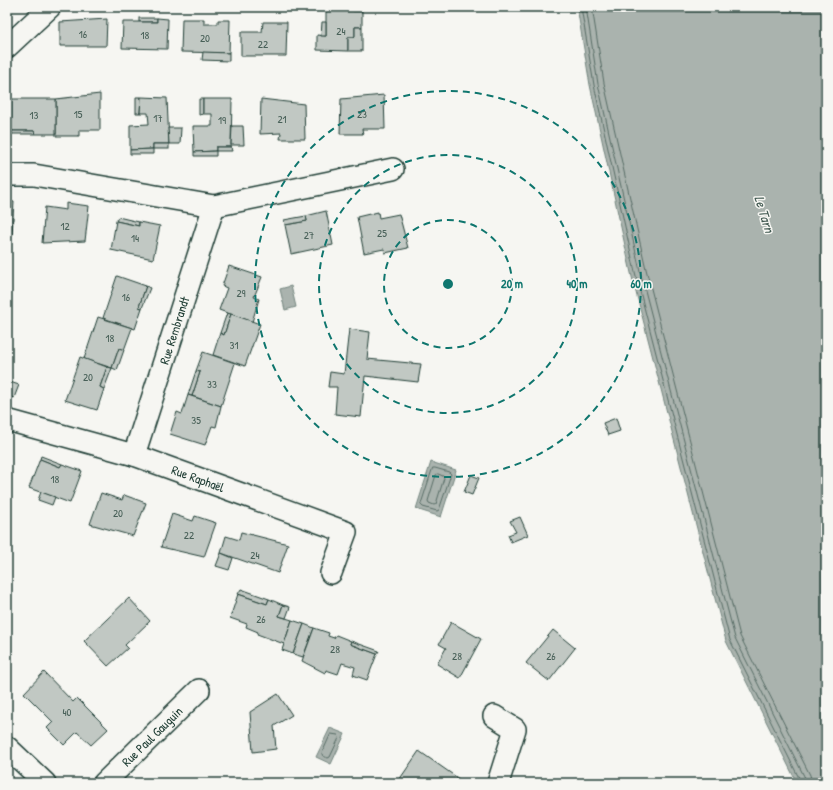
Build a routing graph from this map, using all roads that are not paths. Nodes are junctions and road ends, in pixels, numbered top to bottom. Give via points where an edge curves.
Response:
1 (50, 7) edge
2 (7, 46) edge
3 (393, 169) dead end
4 (7, 175) edge
5 (214, 206) junction
6 (7, 420) edge
7 (134, 455) junction
8 (331, 573) dead end
9 (199, 690) dead end
10 (494, 716) dead end
11 (7, 747) edge
12 (45, 783) edge
13 (104, 783) edge
14 (498, 783) edge

1 - 2 street
3 - 5 street
4 - 5 street via 34,175
5 - 7 street, Rue Rembrandt
6 - 7 street, Rue Raphaël
7 - 8 street, Rue Raphaël via 346,532
9 - 13 street, Rue Paul Gauguin
10 - 14 street via 515,729
11 - 12 street

